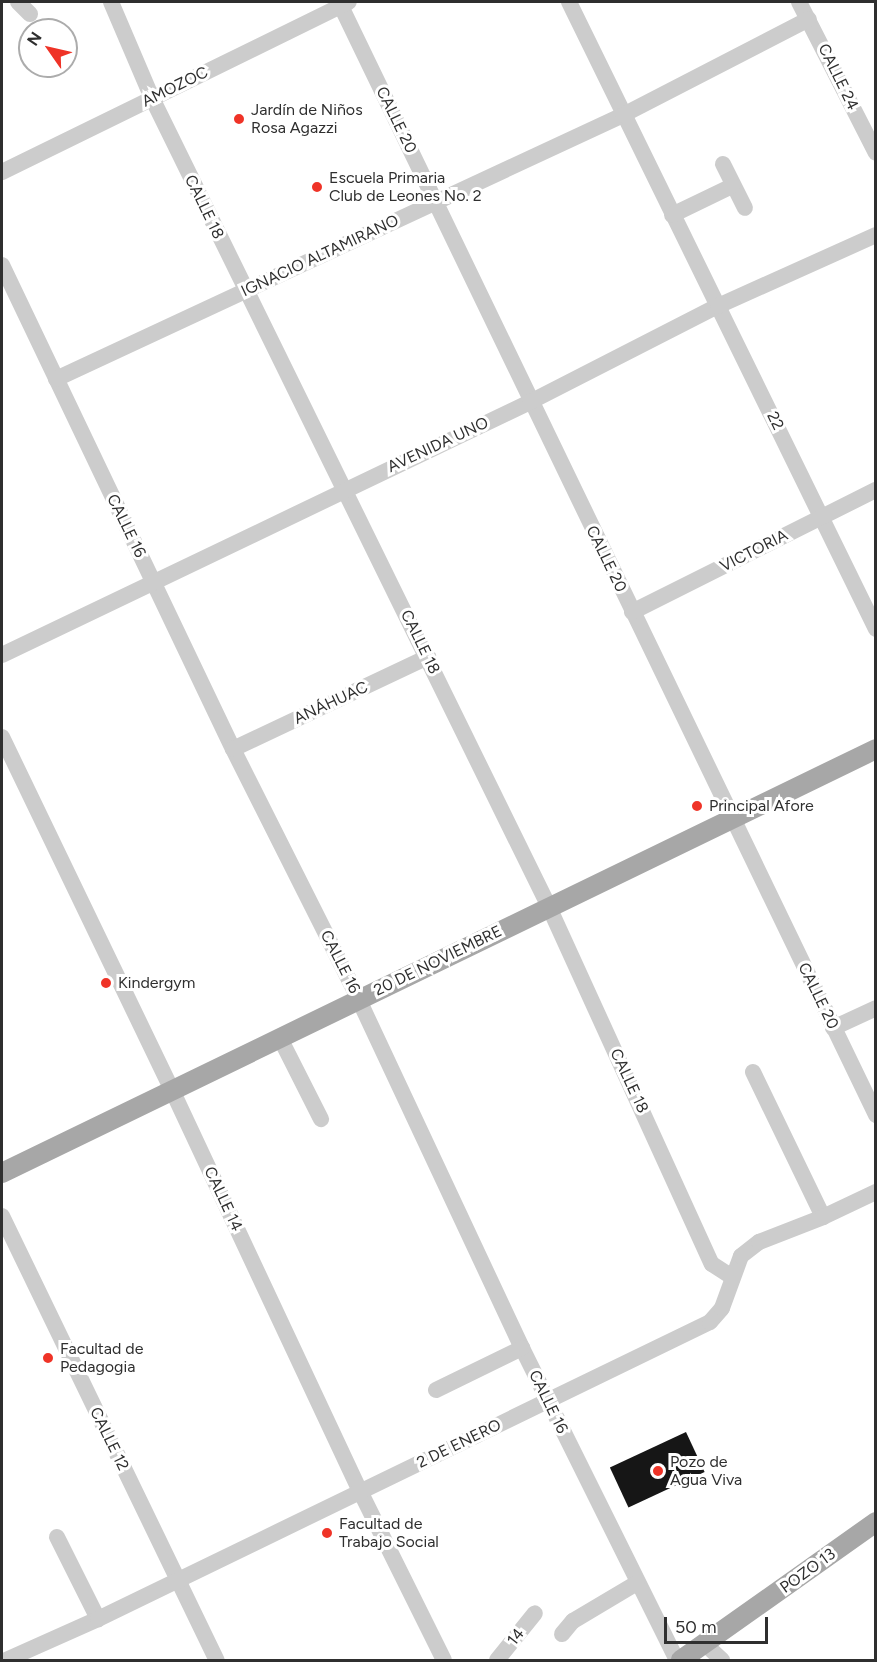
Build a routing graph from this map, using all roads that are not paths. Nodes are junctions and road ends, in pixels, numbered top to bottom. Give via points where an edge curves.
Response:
1 (18, 2) edge
2 (111, 2) edge
3 (570, 2) edge
4 (799, 2) edge
5 (343, 3) edge
6 (30, 14) dead end
7 (809, 19) junction
8 (152, 98) junction
9 (623, 115) junction
10 (876, 153) edge
11 (723, 164) dead end
12 (2, 172) edge
13 (732, 186) junction
14 (436, 201) junction
15 (745, 208) dead end
16 (672, 215) junction
17 (876, 235) edge
18 (2, 265) edge
19 (245, 292) junction
20 (718, 306) junction
21 (56, 379) junction
22 (530, 402) junction
23 (345, 489) junction
24 (876, 490) edge
25 (821, 516) junction
26 (152, 581) junction
27 (632, 612) junction
28 (876, 629) edge
29 (2, 655) edge
30 (428, 657) junction
31 (2, 737) edge
32 (233, 749) junction
33 (876, 749) edge
34 (733, 819) junction
35 (549, 908) junction
36 (359, 1000) junction
37 (876, 1008) edge
38 (833, 1028) junction
39 (280, 1038) junction
40 (753, 1072) dead end
41 (172, 1090) junction
42 (876, 1115) edge
43 (321, 1119) dead end
44 (2, 1173) edge
45 (876, 1192) edge
46 (2, 1216) edge
47 (823, 1217) junction
48 (732, 1277) junction
49 (522, 1348) junction
50 (436, 1390) dead end
51 (548, 1401) junction
52 (361, 1493) junction
53 (876, 1522) edge
54 (57, 1537) dead end
55 (178, 1580) junction
56 (637, 1583) junction
57 (535, 1613) dead end
58 (98, 1619) junction
59 (562, 1634) dead end
60 (706, 1645) junction
61 (6, 1660) edge
62 (217, 1660) edge
63 (444, 1660) edge
64 (497, 1660) edge
65 (679, 1660) edge
66 (722, 1660) edge

1 - 6 street
2 - 8 street, CALLE 18
3 - 9 street, 22
4 - 7 street, CALLE 24
5 - 8 street, AMOZOC
5 - 14 street, CALLE 20
7 - 9 street, IGNACIO ALTAMIRANO
7 - 10 street, CALLE 24
8 - 12 street, AMOZOC
8 - 19 street, CALLE 18
9 - 14 street, IGNACIO ALTAMIRANO
9 - 16 street, 22
11 - 13 street
13 - 15 street
13 - 16 street
14 - 19 street, IGNACIO ALTAMIRANO
14 - 22 street, CALLE 20
16 - 20 street, 22
17 - 20 street, AVENIDA UNO
18 - 21 street, CALLE 16
19 - 21 street, IGNACIO ALTAMIRANO
19 - 23 street, CALLE 18
20 - 22 street, AVENIDA UNO
20 - 25 street, 22
21 - 26 street, CALLE 16
22 - 23 street, AVENIDA UNO
22 - 27 street, CALLE 20
23 - 26 street, AVENIDA UNO
23 - 30 street, CALLE 18
24 - 25 street, VICTORIA
25 - 27 street, VICTORIA
25 - 28 street, 22
26 - 29 street, AVENIDA UNO
26 - 32 street, CALLE 16
27 - 34 street, CALLE 20
30 - 32 street, ANÁHUAC
30 - 35 street, CALLE 18
31 - 41 street, CALLE 14
32 - 36 street, CALLE 16
33 - 34 main road, 20 DE NOVIEMBRE
34 - 35 main road, 20 DE NOVIEMBRE
34 - 38 street, CALLE 20
35 - 36 main road, 20 DE NOVIEMBRE
35 - 48 street, CALLE 18 via 712,1264
36 - 39 main road, 20 DE NOVIEMBRE
36 - 49 street, CALLE 16
37 - 38 street
38 - 42 street, CALLE 20
39 - 41 main road, 20 DE NOVIEMBRE
39 - 43 street
40 - 47 street
41 - 44 main road, 20 DE NOVIEMBRE
41 - 52 street, CALLE 14
45 - 47 street, 2 DE ENERO
46 - 55 street, CALLE 12
47 - 48 street, 2 DE ENERO via 759,1242 741,1256
48 - 51 street, 2 DE ENERO via 722,1308 710,1322
49 - 50 street
49 - 51 street, CALLE 16
51 - 52 street, 2 DE ENERO
51 - 56 street, CALLE 16
52 - 55 street, 2 DE ENERO
52 - 63 street, CALLE 14
53 - 60 main road, POZO 13
54 - 58 street
55 - 58 street, 2 DE ENERO
55 - 62 street, CALLE 12
56 - 59 street via 573,1621
56 - 65 street, CALLE 16
57 - 64 street, 14
58 - 61 street, 2 DE ENERO
60 - 65 main road, POZO 13
60 - 66 street

